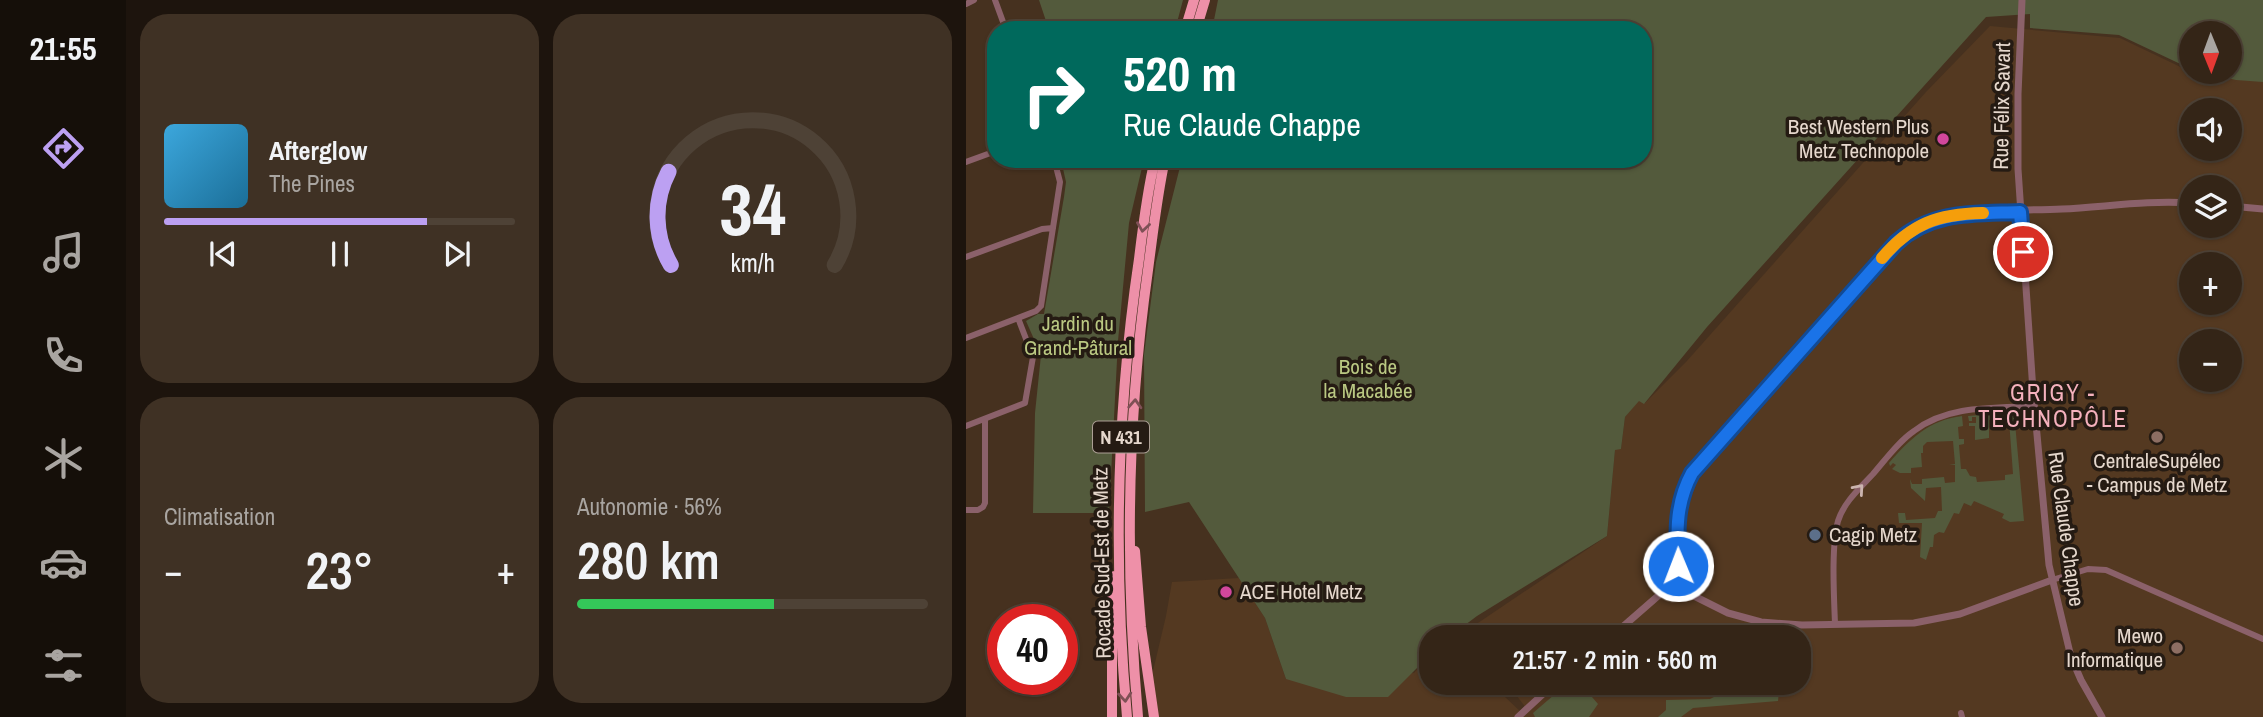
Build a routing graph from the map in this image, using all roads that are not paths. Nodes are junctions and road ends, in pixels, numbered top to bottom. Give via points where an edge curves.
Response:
1 (974, 0) edge
2 (995, 0) edge
3 (1194, 0) edge
4 (1205, 0) edge
5 (2022, 0) edge
6 (966, 4) edge
7 (1003, 21) edge
8 (1188, 21) edge
9 (1199, 21) edge
10 (987, 154) edge
11 (966, 162) edge
12 (1056, 168) edge
13 (1154, 168) edge
14 (1165, 168) edge
15 (2179, 203) edge
16 (2242, 207) edge
17 (2263, 209) edge
18 (2020, 212) junction
19 (1053, 228) junction
20 (966, 257) edge
21 (1018, 318) junction
22 (966, 338) edge
23 (2034, 406) junction
24 (985, 419) junction
25 (966, 426) edge
26 (1118, 481) junction
27 (1130, 498) junction
28 (966, 510) edge
29 (1677, 576) junction
30 (2052, 580) junction
31 (1670, 588) junction
32 (1699, 598) junction
33 (1835, 624) junction
34 (1625, 625) edge
35 (2263, 639) edge
36 (1542, 695) edge
37 (1112, 717) edge
38 (1127, 717) edge
39 (1138, 717) edge
40 (1154, 717) edge
41 (1518, 717) edge
42 (2102, 717) edge

1 - 6 street
2 - 7 street
3 - 8 highway
4 - 9 highway
5 - 18 street, Rue Félix Savart via 2017,133
10 - 11 street
12 - 19 street via 1060,182
13 -> 26 highway, Rocade Sud-Est de Metz / N 431 via 1126,342
27 -> 14 highway, Rocade Sud-Est de Metz / N 431 via 1138,343
15 - 18 street
16 - 17 street
18 - 23 street, Rue Claude Chappe
18 - 29 street via 1942,217 1915,228 1889,249 1692,473 1678,510
19 - 20 street
19 - 21 street via 1041,306
21 - 22 street
21 - 24 street via 1033,357 1025,403
23 - 30 street, Rue Claude Chappe
33 -> 23 street via 1838,524 1847,504 1890,455 1914,430 1943,415
24 - 25 street
24 - 28 street via 985,503 978,510
26 - 37 highway via 1112,547
26 -> 38 highway, Rocade Sud-Est de Metz / N 431 via 1118,582
27 - 39 highway, Rocade Sud-Est de Metz / N 431 via 1129,580
27 - 40 highway
29 - 31 street
29 - 32 street
30 - 33 street via 1950,617 1914,623
30 - 35 street via 2088,569 2106,570
30 - 42 street, Rue Claude Chappe via 2073,663
31 - 32 street
31 - 34 street
32 - 33 street via 1728,613 1761,622
36 - 41 street

